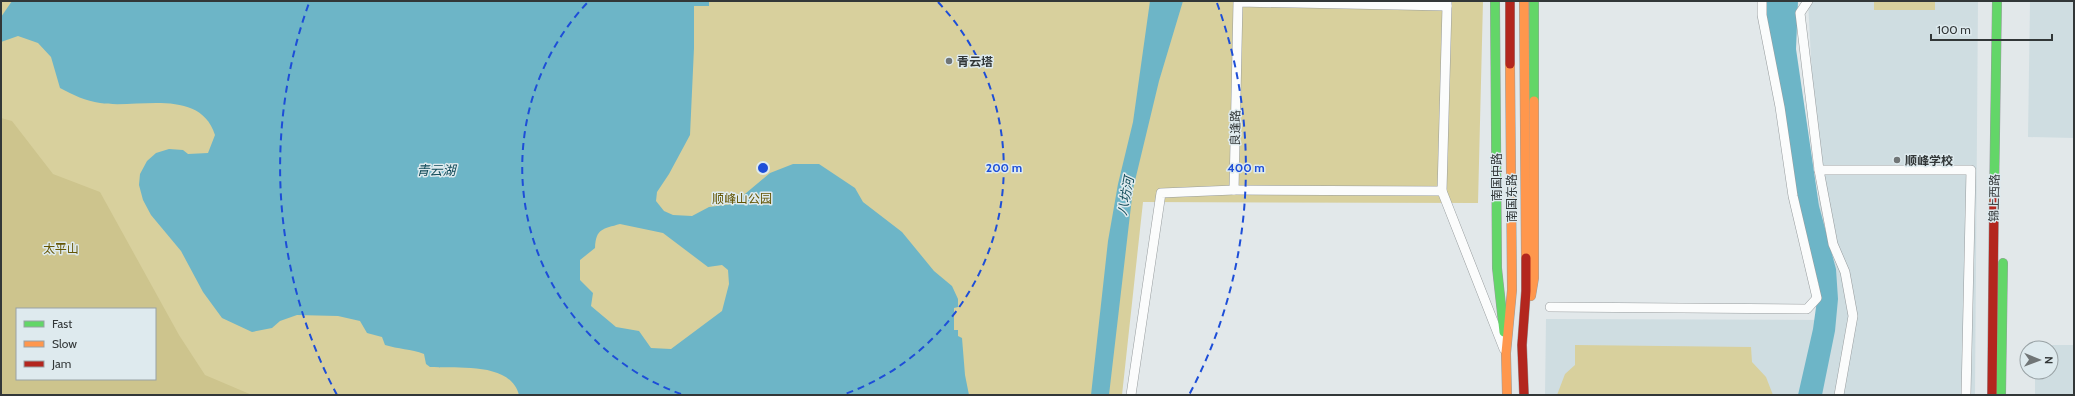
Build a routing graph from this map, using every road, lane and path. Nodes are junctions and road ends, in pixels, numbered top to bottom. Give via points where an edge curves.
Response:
1 (1495, 1) edge
2 (1510, 1) edge
3 (1524, 1) edge
4 (1762, 1) edge
5 (1808, 1) edge
6 (1997, 1) edge
7 (2005, 1) edge
8 (1447, 3) edge
9 (1535, 3) edge
10 (1819, 170) junction
11 (1234, 190) junction
12 (1442, 192) junction
13 (1550, 307) dead end
14 (1522, 345) junction
15 (1506, 353) junction
16 (1131, 395) edge
17 (1507, 395) edge
18 (1524, 395) edge
19 (1839, 395) edge
20 (1966, 395) edge
21 (1992, 395) edge
22 (2001, 395) edge

1 - 15 main road, 南国中路 via 1497,268
2 - 15 main road, 南国东路 via 1512,290
3 - 14 main road, 南国东路 via 1526,291
4 - 13 street via 1762,15 1780,107 1793,196 1817,298 1808,309
5 - 10 street via 1800,13
6 - 21 main road, 锦上西路
7 - 22 main road, 锦上西路
8 - 11 street, 良逢路 via 1238,2
8 - 12 street
9 - 14 main road via 1534,278
10 - 19 street via 1834,244 1845,272 1853,316
10 - 20 street via 1971,170
11 - 12 street
11 - 16 street via 1161,193
12 - 15 street
14 - 18 main road, 南国东路
15 - 17 main road, 南国东路

